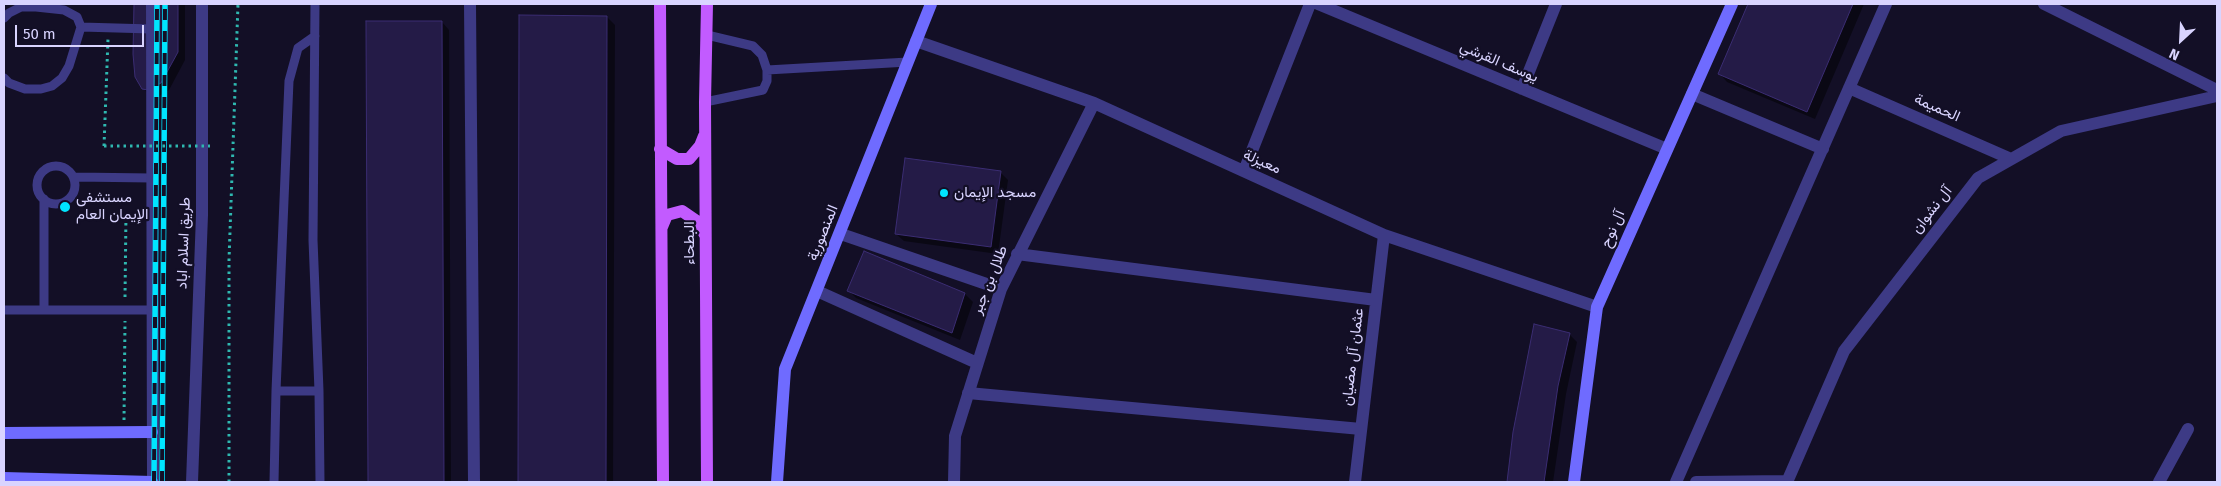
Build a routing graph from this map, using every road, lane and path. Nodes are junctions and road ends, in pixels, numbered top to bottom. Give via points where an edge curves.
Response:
1 (71, 4) edge
2 (152, 4) edge
3 (202, 4) edge
4 (238, 4) edge
5 (315, 4) edge
6 (470, 4) edge
7 (660, 4) edge
8 (707, 4) edge
9 (931, 4) edge
10 (1310, 4) edge
11 (1318, 4) edge
12 (1556, 4) edge
13 (1732, 4) edge
14 (1886, 4) edge
15 (2044, 4) edge
16 (36, 5) edge
17 (64, 10) junction
18 (4, 18) edge
19 (81, 27) junction
20 (109, 28) junction
21 (152, 29) junction
22 (315, 36) junction
23 (707, 36) junction
24 (916, 41) junction
25 (908, 62) junction
26 (767, 70) junction
27 (4, 78) edge
28 (1849, 88) junction
29 (1522, 89) junction
30 (2217, 90) edge
31 (1692, 94) junction
32 (2217, 96) edge
33 (705, 102) junction
34 (1094, 103) junction
35 (705, 134) junction
36 (210, 146) dead end
37 (1823, 148) junction
38 (660, 149) junction
39 (1667, 149) junction
40 (2011, 159) junction
41 (1244, 171) junction
42 (74, 177) junction
43 (152, 178) junction
44 (44, 199) junction
45 (126, 213) dead end
46 (661, 233) junction
47 (841, 234) junction
48 (1384, 235) junction
49 (706, 244) junction
50 (1017, 254) junction
51 (1001, 289) junction
52 (817, 291) junction
53 (1376, 300) junction
54 (1597, 307) junction
55 (125, 309) junction
56 (4, 310) edge
57 (44, 310) junction
58 (152, 310) junction
59 (978, 363) junction
60 (276, 391) junction
61 (319, 391) junction
62 (968, 393) junction
63 (124, 420) dead end
64 (1361, 429) junction
65 (2188, 429) dead end
66 (152, 432) junction
67 (4, 433) edge
68 (4, 478) edge
69 (153, 482) edge
70 (192, 482) edge
71 (228, 482) edge
72 (274, 482) edge
73 (320, 482) edge
74 (474, 482) edge
75 (662, 482) edge
76 (707, 482) edge
77 (776, 482) edge
78 (954, 482) edge
79 (1355, 482) edge
80 (1574, 482) edge
81 (1676, 482) edge
82 (1696, 482) edge
83 (1787, 482) edge
84 (2159, 482) edge

1 - 17 lane
2 - 21 street, طريق اسلام اباد
3 - 70 street, طريق اسلام اباد via 202,215
4 - 71 path via 229,260
5 - 22 lane
6 - 74 street
7 - 38 main road, البطحاء
8 - 23 main road, البطحاء
9 - 24 street, المنصورية
10 - 41 street
11 - 29 street, يوسف القرشي
12 - 29 street
13 - 31 street, آل نوح
14 - 28 street
15 - 30 street
16 - 17 lane
16 - 18 lane via 21,7
17 - 19 lane via 77,17
19 - 20 lane
19 - 27 lane via 69,66 52,86 24,89
20 - 21 lane
20 - 36 path, bridge via 104,146
21 - 43 street, طريق اسلام اباد
22 - 60 lane via 298,48 289,81
22 - 61 lane via 313,240
23 - 26 lane via 753,46 762,55
23 - 33 main road, البطحاء
24 - 25 street, المنصورية
24 - 34 street, معيزلة
25 - 26 lane
25 - 47 street, المنصورية
26 - 33 lane via 763,90
28 - 37 street
28 - 40 street, الحميمة
29 - 39 street, يوسف القرشي
31 - 37 street
31 - 39 street, آل نوح
32 - 40 street, آل نشوان via 2061,131
33 - 35 main road, البطحاء
34 - 41 street, معيزلة
34 - 50 street, طلال بن جبر
35 - 38 main road via 689,159 677,159
35 - 49 main road, البطحاء
37 - 81 street
38 - 46 main road, البطحاء
39 - 54 street, آل نوح
40 - 83 street, آل نشوان via 1978,178 1844,351
41 - 48 street, معيزلة
42 - 43 lane
42 - 44 lane via 75,190 68,200 55,204
42 - 44 lane via 65,167 51,166 40,174 37,187
43 - 58 street, طريق اسلام اباد
44 - 57 lane
45 - 55 path
46 - 49 main road via 667,215 682,212 698,222 704,231
46 - 75 main road, البطحاء
47 - 51 street
47 - 52 street, المنصورية
48 - 53 street, عثمان آل مضيان
48 - 54 street, معيزلة
49 - 76 main road, البطحاء
50 - 51 street, طلال بن جبر
50 - 53 street
51 - 59 street, طلال بن جبر
52 - 59 street
52 - 77 street, المنصورية via 785,369
53 - 64 street, عثمان آل مضيان
54 - 80 street, آل نوح
55 - 57 lane
55 - 58 lane
55 - 63 path
56 - 57 lane
58 - 66 street, طريق اسلام اباد
59 - 62 street, طلال بن جبر
60 - 61 lane
60 - 72 lane
61 - 73 lane
62 - 64 street
62 - 78 street, طلال بن جبر via 955,436
64 - 79 street, عثمان آل مضيان
65 - 84 street
66 - 67 street
66 - 69 street, طريق اسلام اباد
68 - 69 street
82 - 83 street

